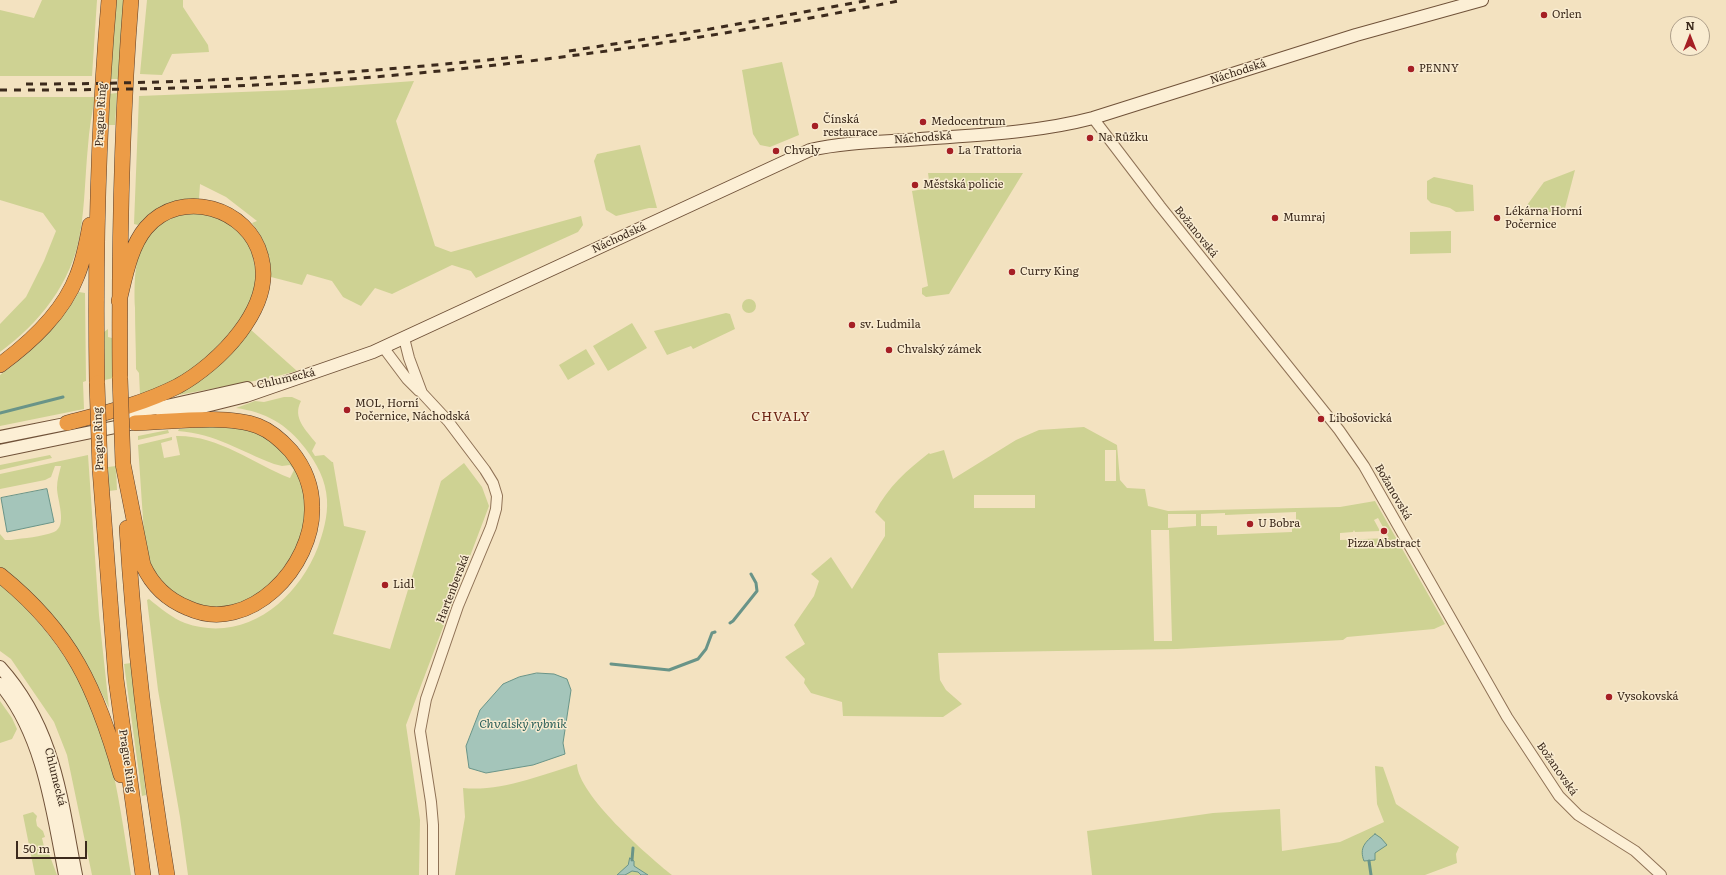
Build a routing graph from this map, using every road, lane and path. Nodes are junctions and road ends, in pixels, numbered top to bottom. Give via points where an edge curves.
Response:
1 (109, 0) edge
2 (131, 0) edge
3 (1482, 0) edge
4 (1093, 118) junction
5 (98, 179) junction
6 (119, 301) junction
7 (404, 338) junction
8 (383, 347) junction
9 (0, 365) edge
10 (320, 371) junction
11 (422, 393) junction
12 (67, 423) junction
13 (135, 423) junction
14 (0, 437) edge
15 (0, 451) edge
16 (123, 464) junction
17 (0, 575) edge
18 (0, 667) edge
19 (0, 684) edge
20 (136, 825) junction
21 (65, 875) edge
22 (76, 875) edge
23 (144, 875) edge
24 (167, 875) edge
25 (433, 875) edge
26 (1661, 875) edge

1 - 5 highway, Prague Ring
2 - 6 highway, Prague Ring via 123,114
3 - 4 main road, Náchodská via 1362,33
4 - 7 main road, Náchodská via 1044,129 886,141 810,150
4 - 26 street, Božanovská via 1339,430 1364,466 1507,717 1559,796 1578,815 1635,851
5 - 9 highway via 86,246 72,287 43,328
5 - 20 highway, Prague Ring, bridge via 96,278 100,469 116,679
6 - 12 highway via 129,265 142,233 153,221 173,210 196,206 226,213 248,230 262,258 263,284 253,311 235,338 204,368 178,386 142,402
6 - 16 highway, Prague Ring, bridge
7 - 8 main road, Náchodská
7 - 11 street, Hartenberská
8 - 10 main road, Náchodská
8 - 11 street via 407,379
10 - 12 main road, Chlumecká via 162,407
10 - 13 main road, Chlumecká via 246,396
11 - 25 street, Hartenberská via 448,421 485,470 497,496 491,527 458,606 426,699 420,731 432,817
12 - 14 main road, Chlumecká
13 - 15 main road, Chlumecká
13 - 16 highway via 234,421 258,426 278,439 299,462 311,492 311,521 300,554 288,574 274,589 246,609 218,614 196,611 184,606 160,589 143,566
16 - 24 highway, Prague Ring via 138,662 149,758
17 - 20 highway via 30,601 53,627 85,674 106,725
18 - 22 main road, Chlumecká via 29,706 47,745 54,767
19 - 21 main road, Chlumecká via 20,713 37,756 52,808
20 - 23 highway, Prague Ring

